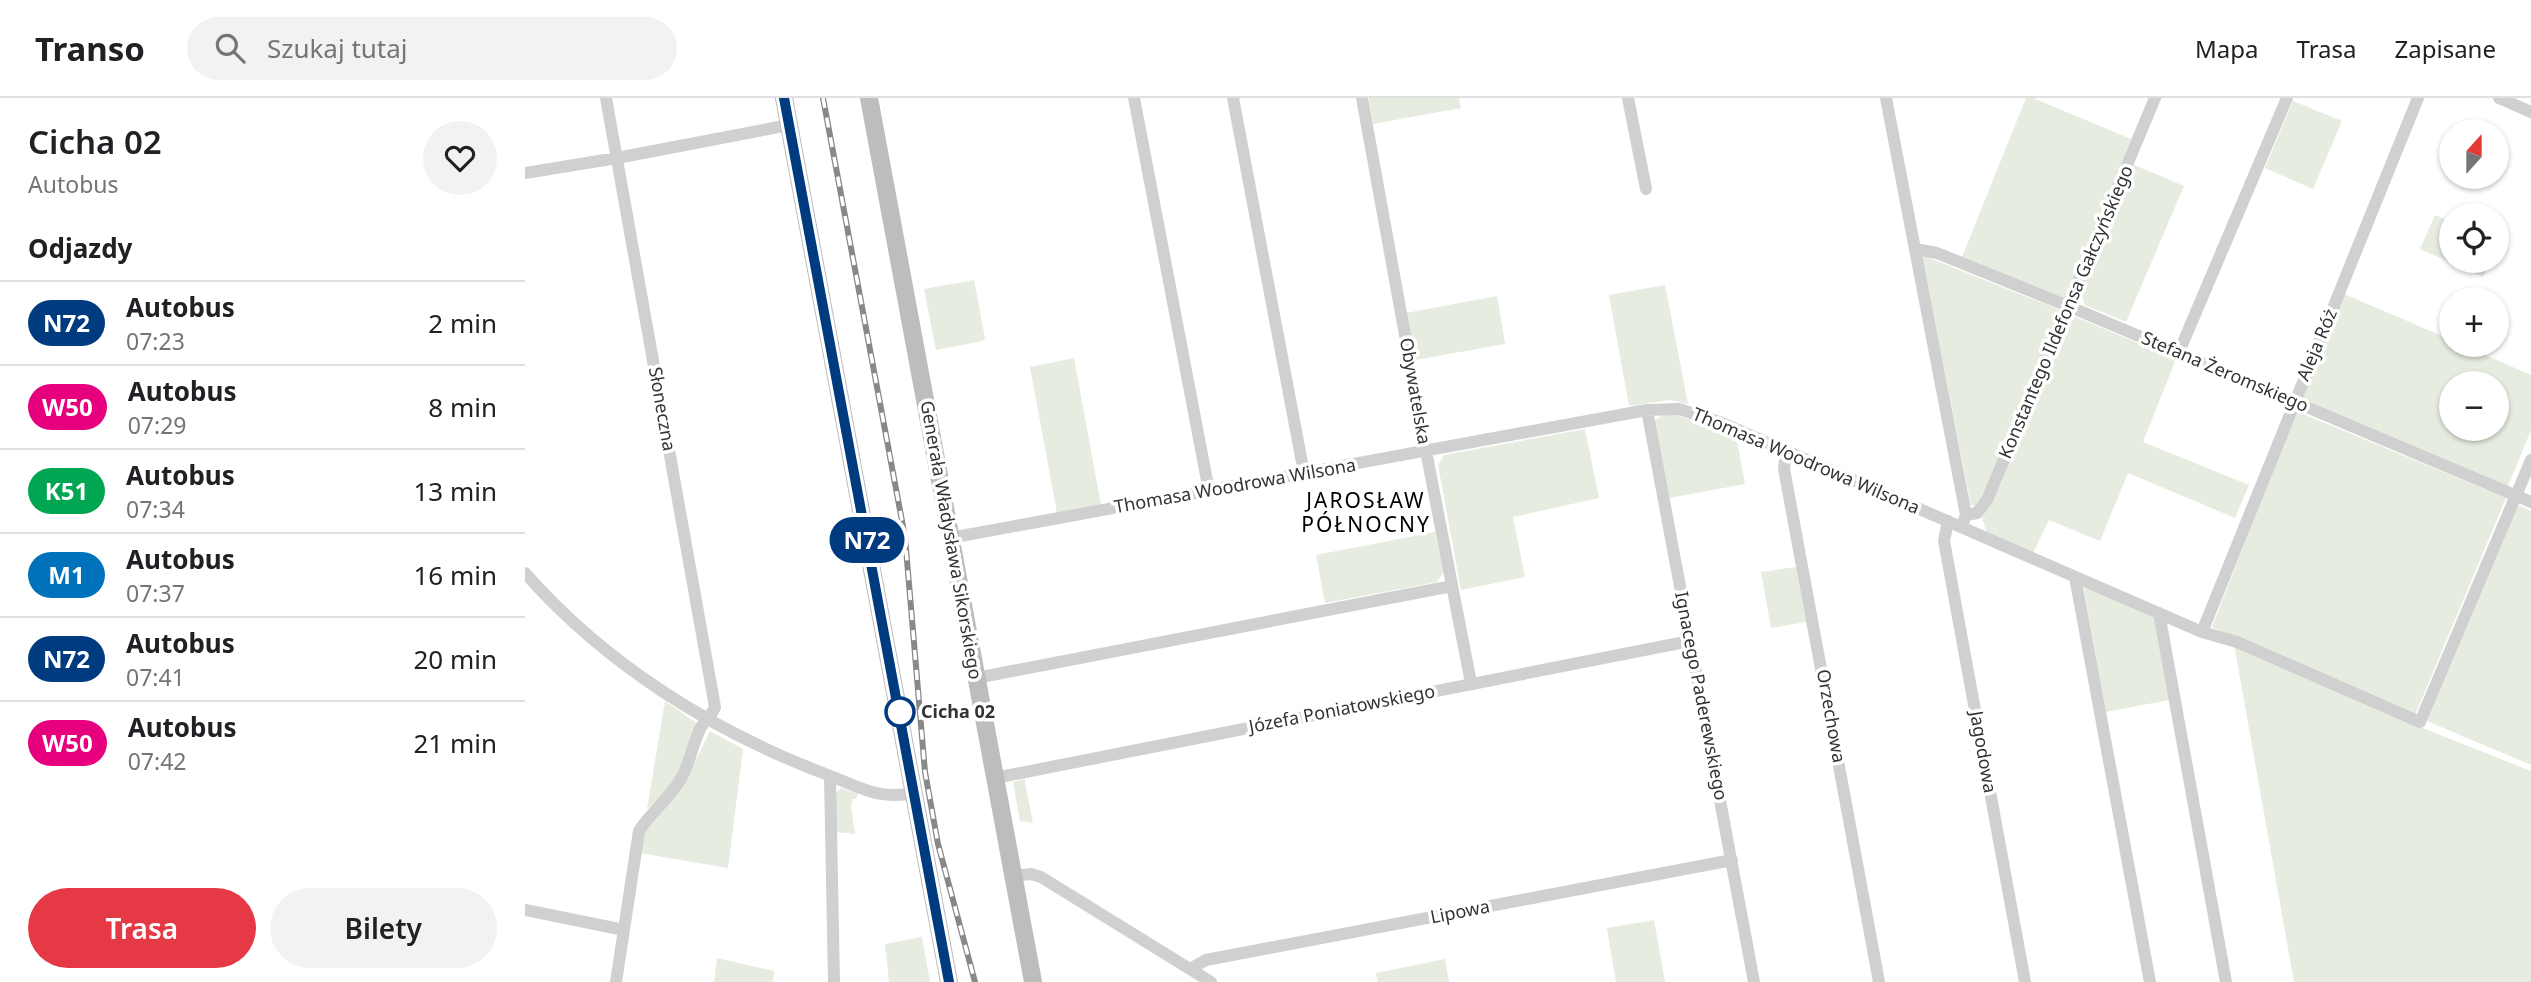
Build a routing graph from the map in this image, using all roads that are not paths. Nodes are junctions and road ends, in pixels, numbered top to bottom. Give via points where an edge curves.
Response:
1 (606, 98) edge
2 (784, 98) edge
3 (869, 98) edge
4 (1134, 98) edge
5 (1233, 98) edge
6 (1361, 98) edge
7 (1628, 98) edge
8 (1886, 98) edge
9 (2155, 98) edge
10 (2287, 98) edge
11 (2418, 98) edge
12 (2499, 98) edge
13 (2531, 112) edge
14 (789, 124) junction
15 (617, 158) junction
16 (525, 173) edge
17 (1646, 189) dead end
18 (1916, 249) junction
19 (2068, 306) junction
20 (2179, 352) junction
21 (2294, 401) junction
22 (1647, 410) junction
23 (1786, 450) junction
24 (1426, 451) junction
25 (2531, 460) edge
26 (1304, 473) junction
27 (1209, 491) junction
28 (2516, 496) junction
29 (2531, 502) edge
30 (1948, 521) junction
31 (1964, 521) junction
32 (950, 538) junction
33 (525, 573) edge
34 (2075, 576) junction
35 (1452, 586) junction
36 (2159, 612) junction
37 (2202, 632) junction
38 (1690, 641) junction
39 (976, 678) junction
40 (1471, 684) junction
41 (708, 718) junction
42 (829, 776) junction
43 (995, 778) junction
44 (915, 793) junction
45 (1732, 860) junction
46 (1013, 876) junction
47 (525, 910) edge
48 (624, 930) junction
49 (1190, 969) junction
50 (616, 982) edge
51 (834, 982) edge
52 (949, 982) edge
53 (1033, 982) edge
54 (1211, 982) edge
55 (1754, 982) edge
56 (1879, 982) edge
57 (2025, 982) edge
58 (2150, 982) edge
59 (2226, 982) edge

1 - 15 street, Słoneczna
2 - 14 main road
3 - 32 main road, Generała Władysława Sikorskiego
4 - 27 street
5 - 26 street
6 - 24 street, Obywatelska
7 - 17 street
8 - 18 street
9 - 19 street, Konstantego Ildefonsa Gałczyńskiego
10 - 20 street
11 - 21 street, Aleja Róż
12 - 13 street
14 - 15 street
14 - 44 main road
15 - 16 street
15 - 41 street, Słoneczna via 715,706
18 - 19 street, Stefana Żeromskiego via 1937,253
18 - 31 street
19 - 20 street, Stefana Żeromskiego
19 - 31 street, Konstantego Ildefonsa Gałczyńskiego via 1987,500
20 - 21 street, Stefana Żeromskiego
21 - 28 street, Stefana Żeromskiego
21 - 37 street, Aleja Róż
22 - 23 street, Thomasa Woodrowa Wilsona via 1699,414
22 - 24 street, Thomasa Woodrowa Wilsona
22 - 38 street, Ignacego Paderewskiego
23 - 30 street, Thomasa Woodrowa Wilsona
23 - 56 street, Orzechowa via 1784,469
24 - 26 street, Thomasa Woodrowa Wilsona
24 - 35 street, Obywatelska
25 - 28 street
26 - 27 street, Thomasa Woodrowa Wilsona
27 - 32 street, Thomasa Woodrowa Wilsona
28 - 29 street, Stefana Żeromskiego
28 - 37 street, Thomasa Woodrowa Wilsona via 2420,722 2237,642
30 - 31 street, Thomasa Woodrowa Wilsona
30 - 57 street, Jagodowa via 1944,541
31 - 34 street, Thomasa Woodrowa Wilsona
32 - 39 main road, Generała Władysława Sikorskiego
33 - 41 street via 609,654
34 - 36 street, Thomasa Woodrowa Wilsona
34 - 58 street
35 - 39 street
35 - 40 street, Obywatelska
36 - 37 street, Thomasa Woodrowa Wilsona
36 - 59 street
38 - 40 street, Józefa Poniatowskiego
38 - 45 street, Ignacego Paderewskiego
39 - 43 main road, Generała Władysława Sikorskiego
40 - 43 street, Józefa Poniatowskiego
41 - 42 street
41 - 48 street via 681,779 639,831
42 - 44 street via 880,795
42 - 51 street
43 - 46 main road, Generała Władysława Sikorskiego
44 - 52 main road
45 - 49 street, Lipowa via 1206,960
45 - 55 street, Ignacego Paderewskiego
46 - 49 street via 1041,877
46 - 53 main road, Generała Władysława Sikorskiego
47 - 48 street
48 - 50 street
49 - 54 street

